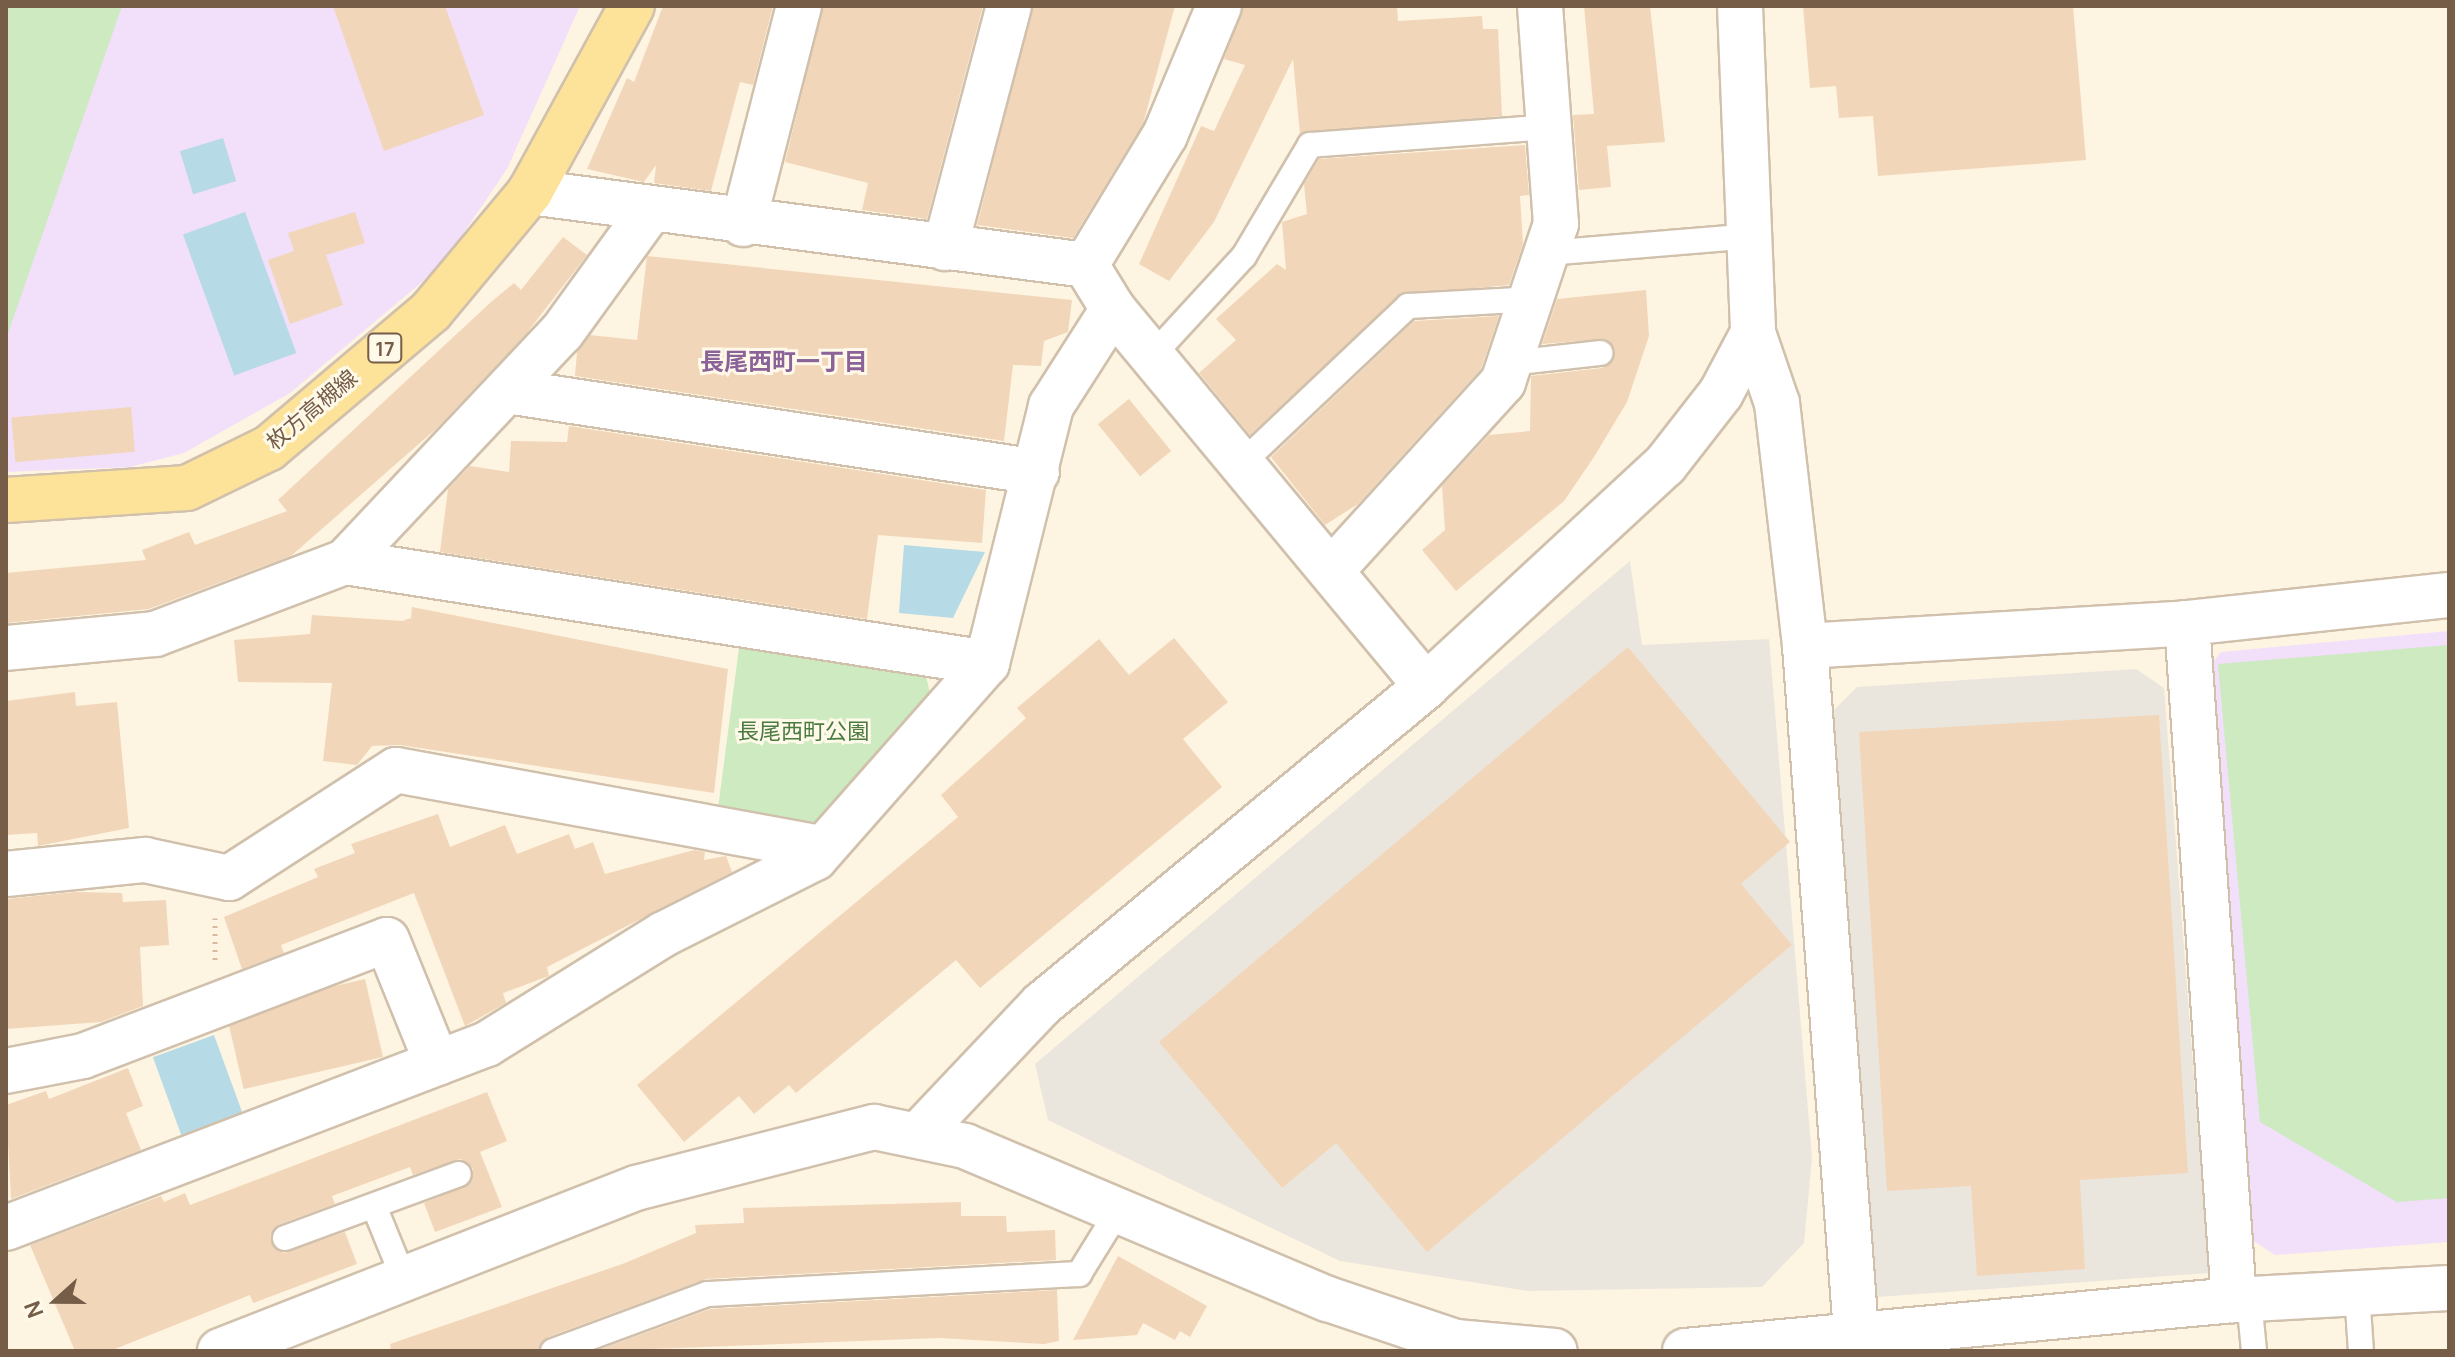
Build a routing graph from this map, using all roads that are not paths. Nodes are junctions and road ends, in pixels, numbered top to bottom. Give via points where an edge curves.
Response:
1 (632, 6) edge
2 (799, 6) edge
3 (1009, 6) edge
4 (1219, 6) edge
5 (1540, 6) edge
6 (1740, 6) edge
7 (1549, 127) junction
8 (530, 192) junction
9 (648, 213) junction
10 (743, 224) junction
11 (1753, 236) junction
12 (945, 248) junction
13 (1547, 253) junction
14 (1086, 265) junction
15 (1532, 299) junction
16 (1113, 309) junction
17 (1753, 333) junction
18 (1600, 353) dead end
19 (1152, 356) junction
20 (1510, 363) junction
21 (507, 391) junction
22 (1241, 464) junction
23 (1037, 472) junction
24 (6, 500) edge
25 (345, 562) junction
26 (1331, 571) junction
27 (2449, 595) edge
28 (2187, 623) junction
29 (1805, 646) junction
30 (6, 648) edge
31 (987, 663) junction
32 (1426, 686) junction
33 (823, 848) junction
34 (6, 874) edge
35 (437, 1063) junction
36 (6, 1071) edge
37 (921, 1132) junction
38 (459, 1174) dead end
39 (374, 1206) junction
40 (1118, 1211) junction
41 (6, 1228) edge
42 (285, 1238) dead end
43 (403, 1277) junction
44 (2449, 1288) edge
45 (2357, 1293) junction
46 (2241, 1299) junction
47 (288, 1338) edge
48 (1857, 1342) edge
49 (220, 1351) edge
50 (553, 1351) edge
51 (1555, 1351) edge
52 (1685, 1351) edge
53 (2254, 1351) edge
54 (2361, 1351) edge

1 - 8 main road, 枚方高槻線 / 17
2 - 10 street
3 - 12 street
4 - 14 street via 1165,135
5 - 7 street
6 - 11 street
7 - 13 street via 1556,224
7 - 19 lane via 1310,145 1244,256
8 - 9 street
8 - 24 main road, 枚方高槻線 / 17 via 431,311 269,448 187,488
9 - 10 street
9 - 21 street via 562,332
10 - 12 street
11 - 13 lane
11 - 17 street
12 - 14 street
13 - 15 street
14 - 16 street
15 - 20 street
15 - 22 lane via 1408,306
16 - 19 street
16 - 23 street via 1051,406
17 - 29 street via 1777,403
17 - 32 street via 1721,393 1665,465
18 - 20 lane
19 - 22 street
20 - 26 street via 1503,382
21 - 23 street
21 - 25 street
22 - 26 street
23 - 31 street
25 - 30 street via 155,634
25 - 31 street
26 - 32 street
27 - 28 street
28 - 29 street
28 - 46 street
29 - 48 street
31 - 33 street
32 - 37 street via 1041,1005
33 - 34 street via 396,770 229,878 145,860
33 - 35 street via 664,934 487,1044
35 - 36 street via 387,940 83,1056
35 - 41 street
37 - 40 street
37 - 43 street via 874,1127 819,1136 636,1188
38 - 39 lane
39 - 42 lane
39 - 43 lane
40 - 50 lane via 1079,1274 707,1294
40 - 51 street via 1328,1299 1456,1342
43 - 47 street
44 - 45 street
45 - 46 street
45 - 54 lane
46 - 48 street
46 - 53 lane
47 - 49 street
48 - 52 street

